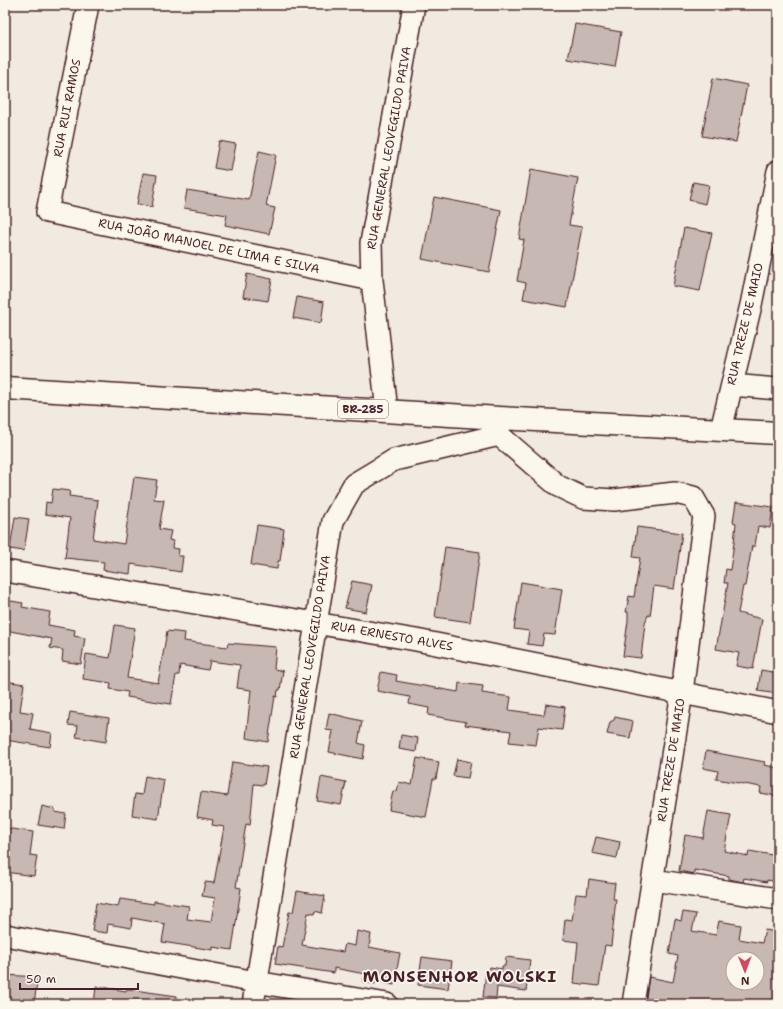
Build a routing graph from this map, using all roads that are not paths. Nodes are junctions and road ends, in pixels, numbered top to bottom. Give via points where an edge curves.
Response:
1 (88, 5) edge
2 (414, 5) edge
3 (778, 171) edge
4 (47, 212) joint
5 (372, 280) junction
6 (732, 385) junction
7 (5, 388) edge
8 (778, 389) edge
9 (387, 411) junction
10 (499, 426) junction
11 (721, 430) junction
12 (778, 433) edge
13 (5, 571) edge
14 (315, 623) junction
15 (682, 692) junction
16 (778, 712) edge
17 (652, 880) junction
18 (778, 899) edge
19 (5, 935) edge
20 (256, 982) junction
21 (252, 1004) edge
22 (385, 1004) edge
23 (633, 1004) edge

1 - 4 street, RUA RUI RAMOS
2 - 5 street, RUA GENERAL LEOVEGILDO PAIVA via 371,243
3 - 6 street, RUA TREZE DE MAIO
4 - 5 street, RUA JOÃO MANOEL DE LIMA E SILVA
5 - 9 street, RUA GENERAL LEOVEGILDO PAIVA
6 - 8 street
6 - 11 street, RUA TREZE DE MAIO
7 - 9 highway, BR-285
9 - 10 highway, BR-285
10 - 11 highway, BR-285
10 - 14 street, RUA GENERAL LEOVEGILDO PAIVA via 394,460 354,484 332,520
10 - 15 street, RUA TREZE DE MAIO via 558,486 583,498 614,500 675,493 693,497 704,516
11 - 12 highway, BR-285
13 - 14 street, RUA ERNESTO ALVES
14 - 15 street, RUA ERNESTO ALVES
14 - 20 street, RUA GENERAL LEOVEGILDO PAIVA
15 - 16 street, RUA ERNESTO ALVES
15 - 17 street, RUA TREZE DE MAIO
17 - 18 street
17 - 23 street, RUA TREZE DE MAIO
19 - 20 street
20 - 21 street, RUA GENERAL LEOVEGILDO PAIVA
20 - 22 street

